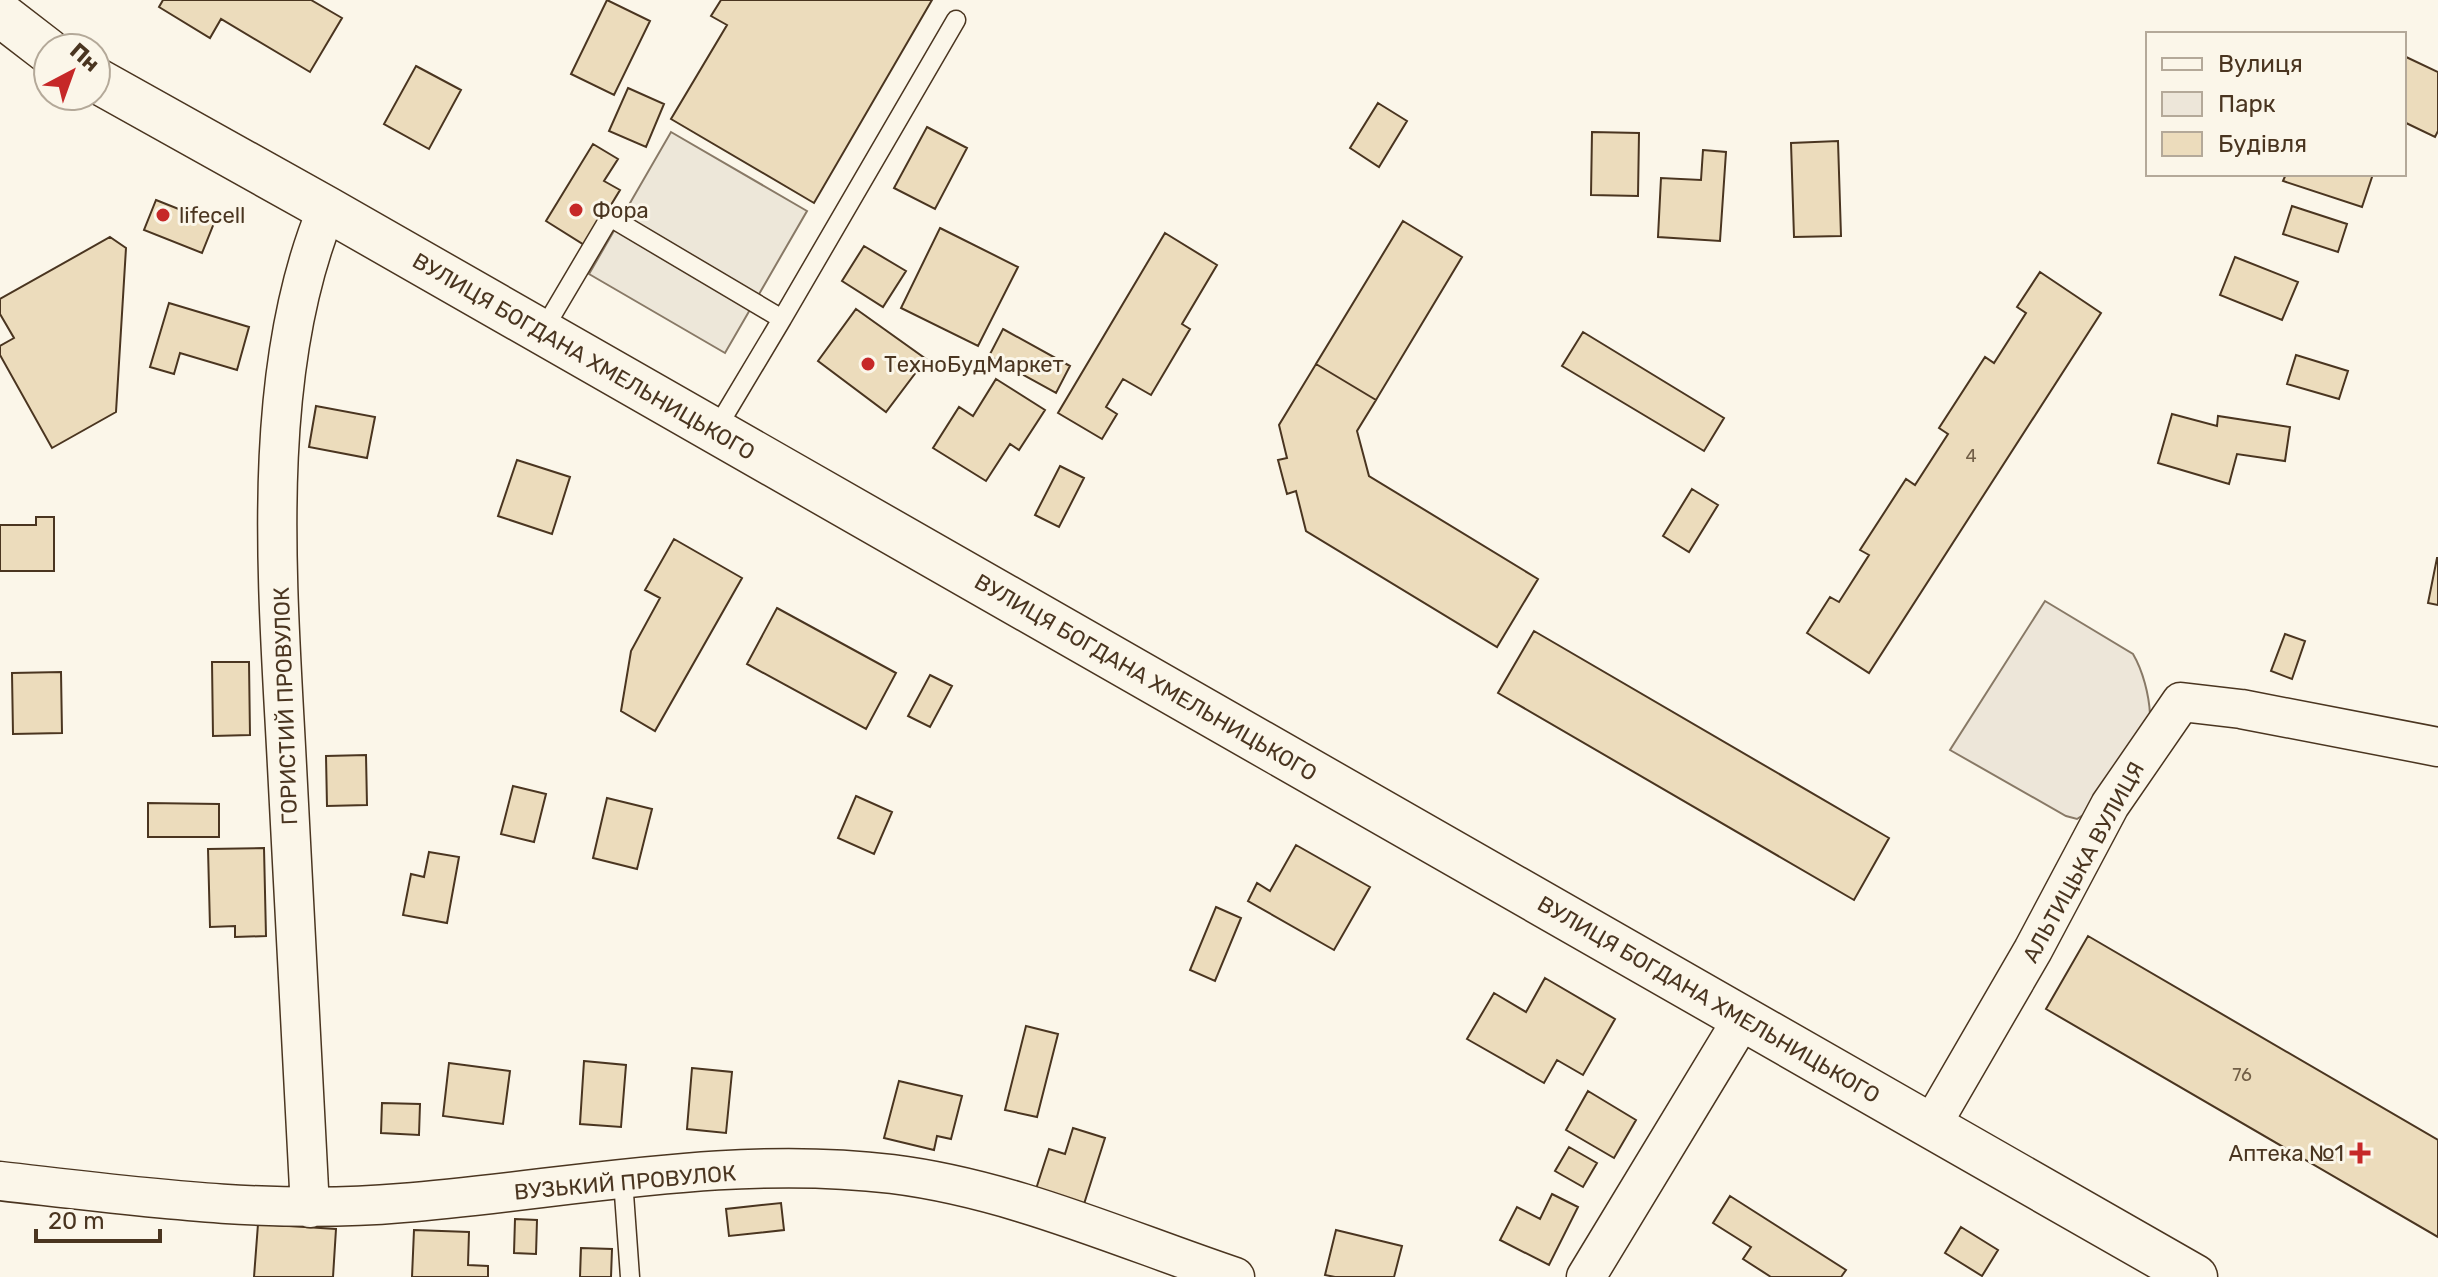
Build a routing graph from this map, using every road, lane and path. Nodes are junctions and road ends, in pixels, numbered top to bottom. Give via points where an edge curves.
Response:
1 (956, 20) dead end
2 (112, 89) edge
3 (327, 209) junction
4 (782, 319) junction
5 (542, 332) junction
6 (715, 431) junction
7 (2438, 747) edge
8 (1743, 1018) junction
9 (1931, 1126) junction
10 (623, 1180) junction
11 (0, 1181) edge
12 (310, 1208) junction
13 (630, 1277) edge
14 (1235, 1277) edge
15 (1586, 1277) edge
16 (2195, 1277) edge

1 - 4 lane
2 - 3 main road, ВУЛИЦЯ БОГДАНА ХМЕЛЬНИЦЬКОГО
3 - 5 main road, ВУЛИЦЯ БОГДАНА ХМЕЛЬНИЦЬКОГО
3 - 12 street, ГОРИСТИЙ ПРОВУЛОК via 296,304 282,423 278,522
4 - 5 lane via 610,217
4 - 6 lane
5 - 6 main road, ВУЛИЦЯ БОГДАНА ХМЕЛЬНИЦЬКОГО
6 - 8 main road, ВУЛИЦЯ БОГДАНА ХМЕЛЬНИЦЬКОГО
7 - 9 street, АЛЬТИЦЬКА ВУЛИЦЯ via 2181,702 2110,805
8 - 9 main road, ВУЛИЦЯ БОГДАНА ХМЕЛЬНИЦЬКОГО
8 - 15 street
9 - 16 main road, ВУЛИЦЯ БОГДАНА ХМЕЛЬНИЦЬКОГО
10 - 12 street, ВУЗЬКИЙ ПРОВУЛОК via 401,1204
10 - 13 lane
10 - 14 street, ВУЗЬКИЙ ПРОВУЛОК via 795,1169 892,1174 992,1194 1069,1217
11 - 12 street, ВУЗЬКИЙ ПРОВУЛОК

